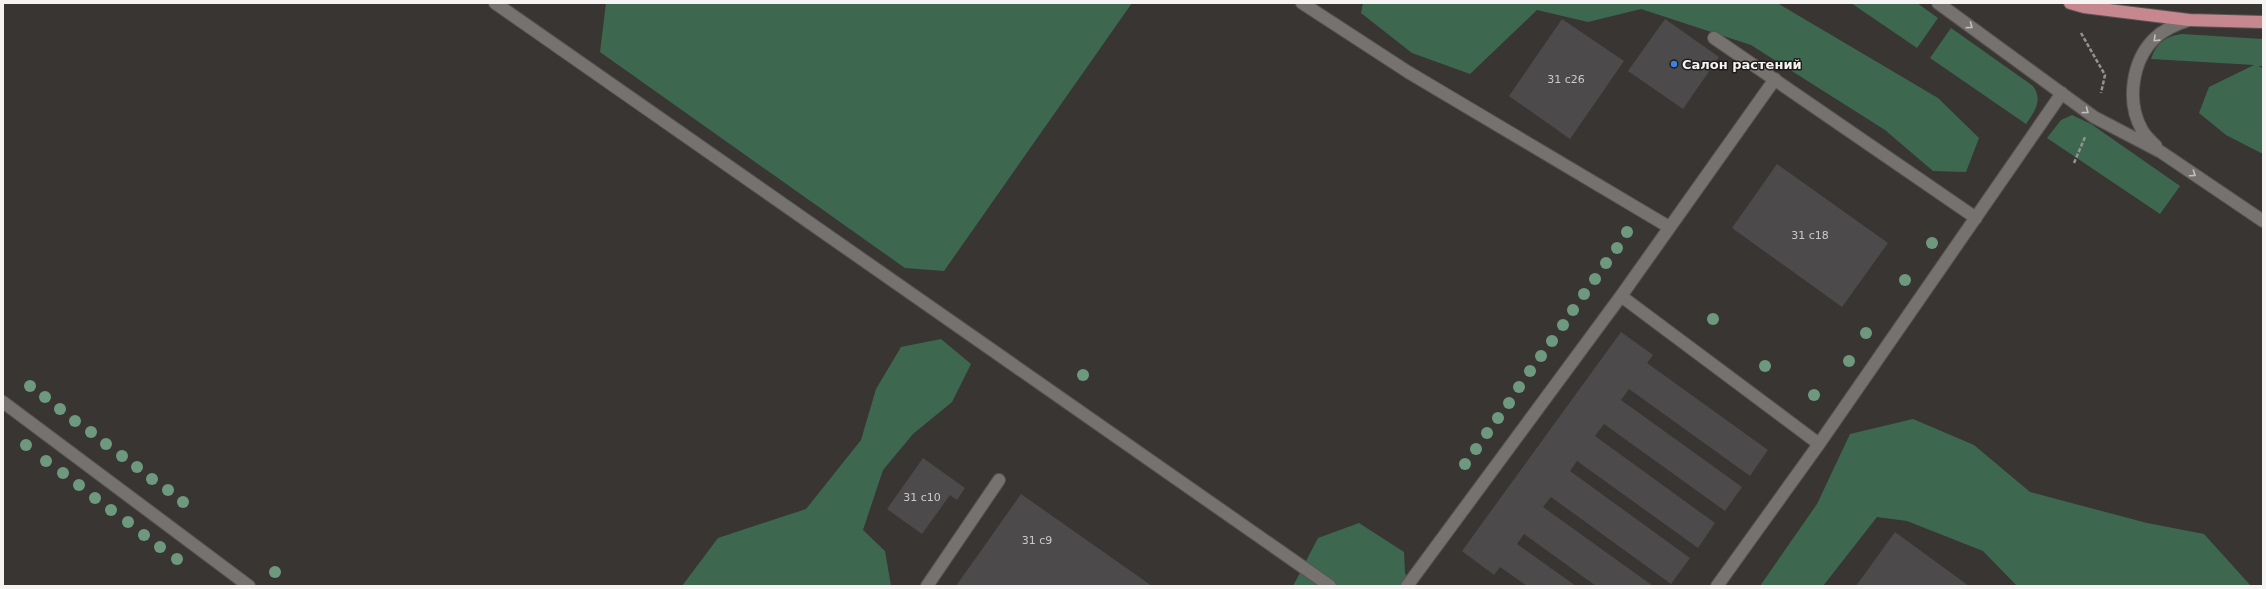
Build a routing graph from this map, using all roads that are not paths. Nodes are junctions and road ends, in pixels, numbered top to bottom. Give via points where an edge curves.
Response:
1 (496, 3) edge
2 (1302, 3) edge
3 (1938, 3) edge
4 (2070, 3) edge
5 (2189, 20) junction
6 (2263, 22) edge
7 (1714, 38) dead end
8 (1775, 79) junction
9 (2062, 93) junction
10 (2160, 152) junction
11 (1976, 218) junction
12 (2263, 221) edge
13 (1669, 227) junction
14 (1621, 296) junction
15 (3, 402) edge
16 (1820, 444) junction
17 (999, 480) dead end
18 (249, 586) edge
19 (927, 586) edge
20 (1330, 586) edge
21 (1408, 586) edge
22 (1718, 586) edge

1 - 20 street
2 - 13 street via 1408,72
3 -> 9 street
4 - 5 main road via 2084,8
5 - 6 main road
5 -> 10 street via 2172,26 2154,39 2144,52 2135,76 2135,112 2142,130
7 - 8 street
8 - 11 street
8 - 13 street
9 -> 10 street via 2094,116
9 - 11 street
10 -> 12 street
11 - 16 street
13 - 14 street
14 - 16 street
14 - 21 street
15 - 18 street
16 - 22 street
17 - 19 street

